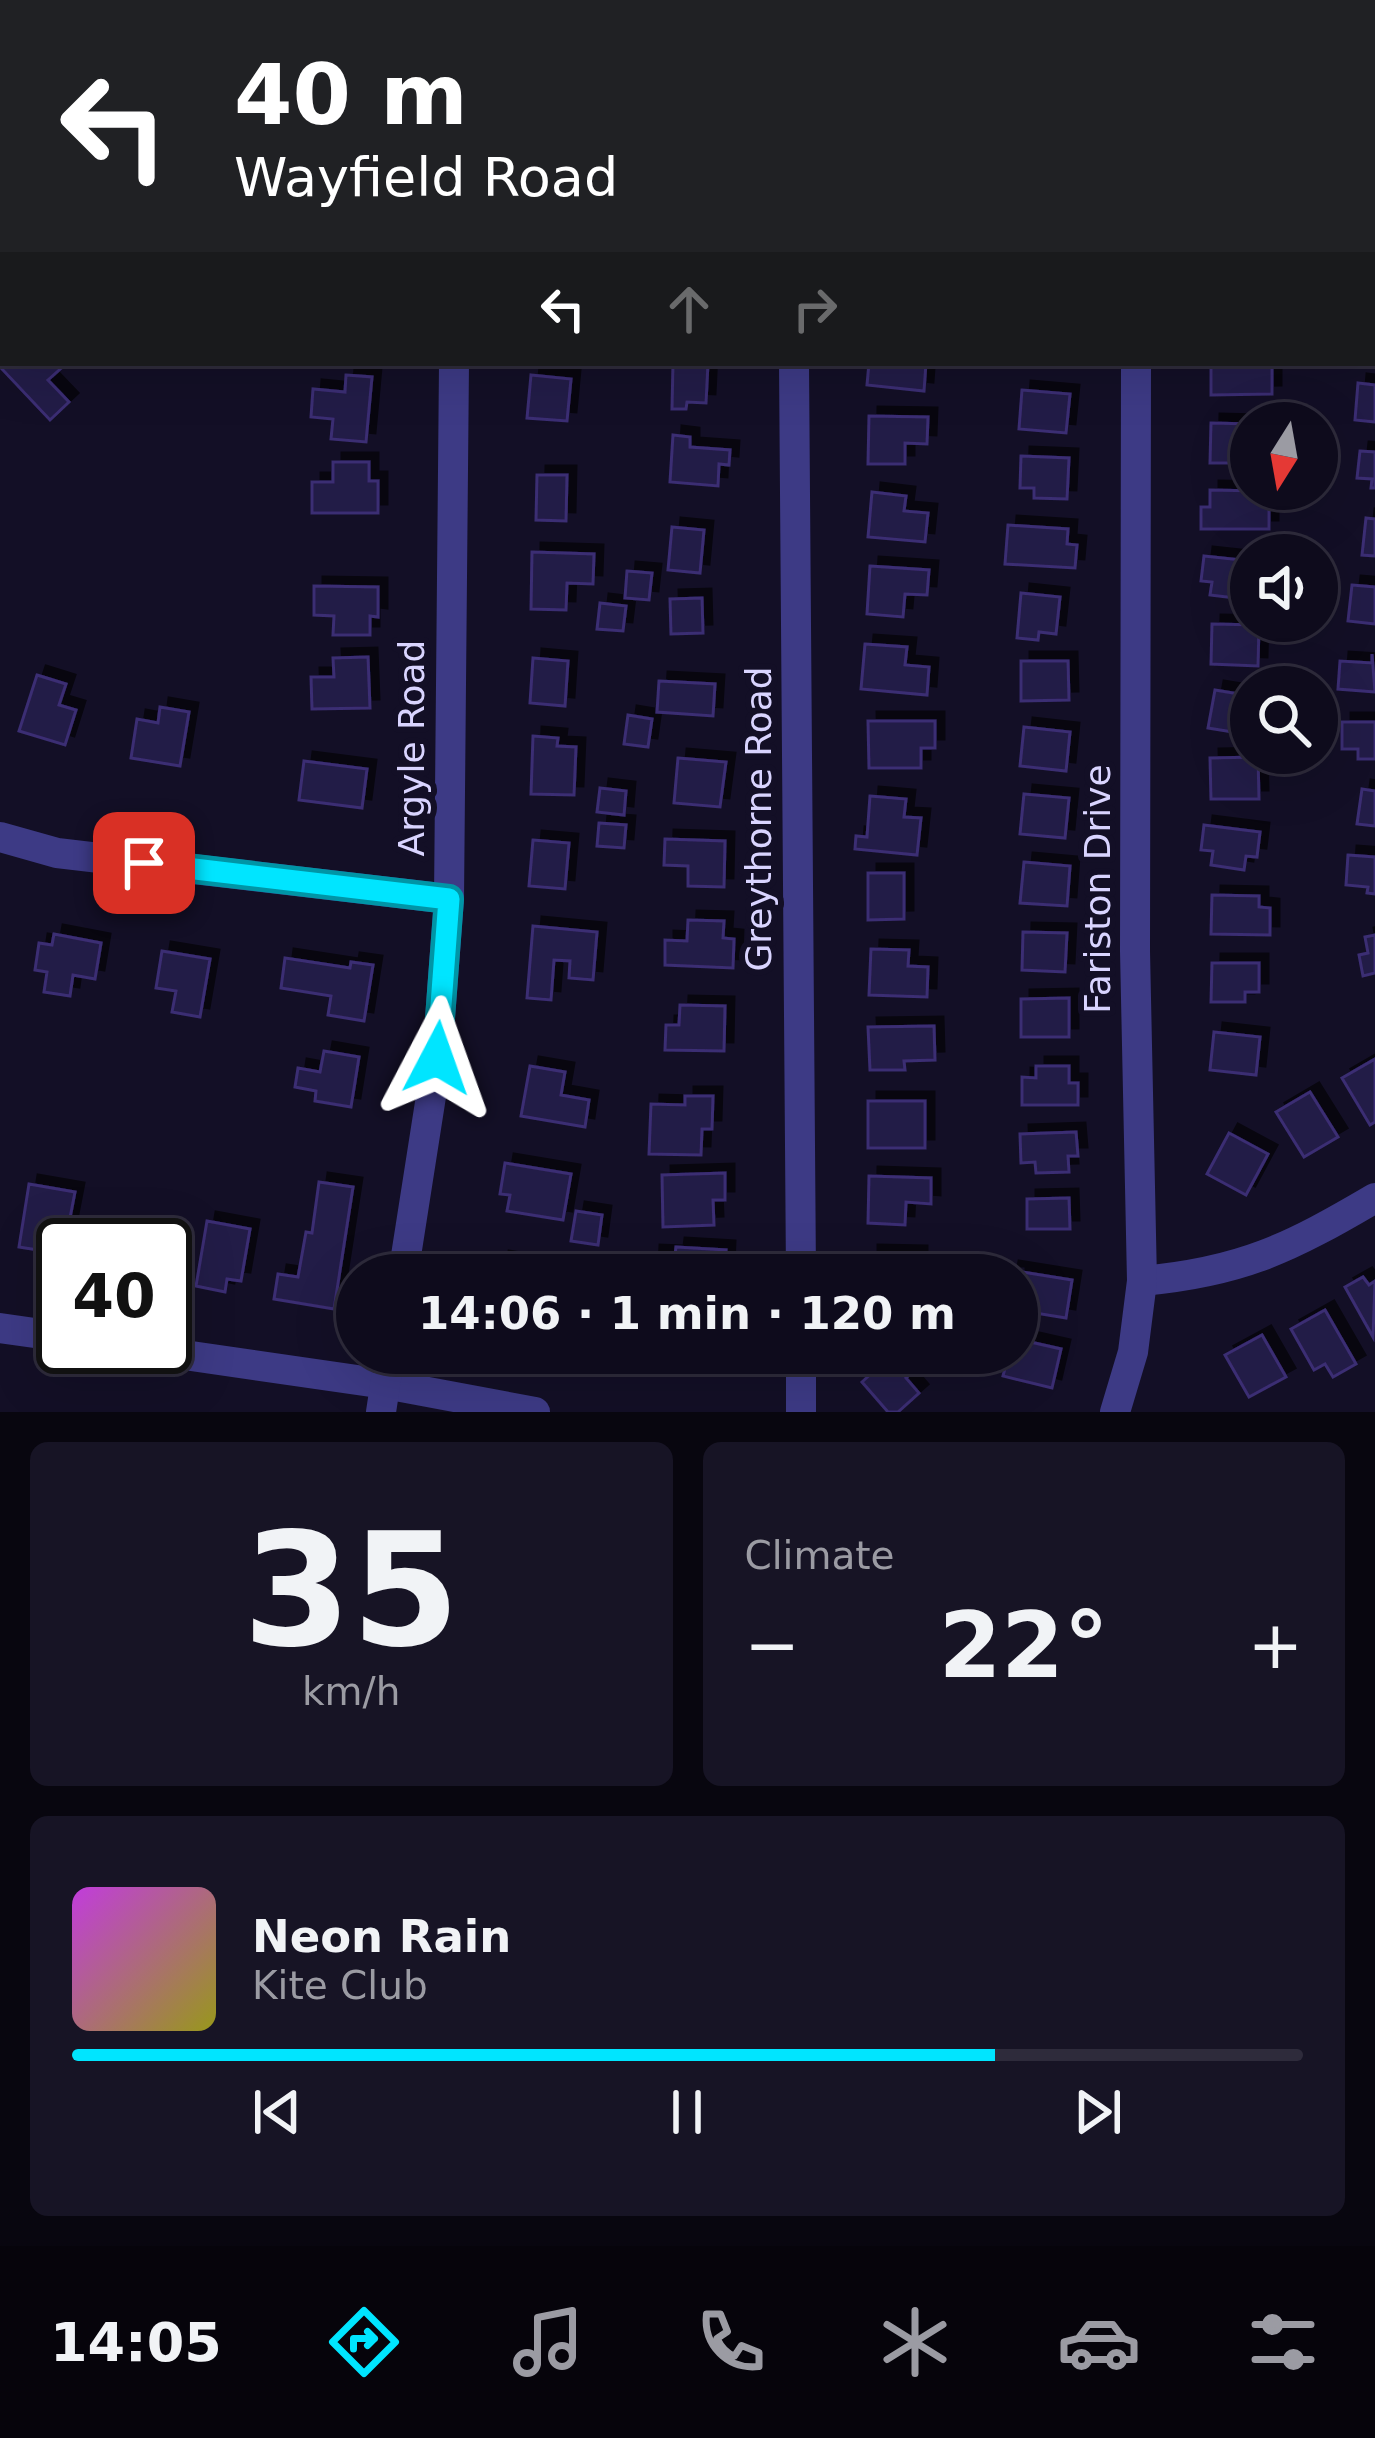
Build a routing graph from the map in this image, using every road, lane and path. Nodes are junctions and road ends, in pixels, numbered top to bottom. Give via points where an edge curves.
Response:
1 (454, 366) edge
2 (794, 366) edge
3 (1136, 366) edge
4 (0, 837) edge
5 (449, 899) junction
6 (1375, 1198) edge
7 (406, 1254) edge
8 (800, 1254) edge
9 (1142, 1281) junction
10 (0, 1328) edge
11 (36, 1333) edge
12 (192, 1360) edge
13 (801, 1374) edge
14 (383, 1398) edge
15 (535, 1412) edge
16 (802, 1412) edge
17 (1115, 1412) edge

1 - 5 street, Argyle Road
2 - 8 street, Greythorne Road
3 - 9 street, Fariston Drive
4 - 5 street via 56,853
5 - 7 street, Argyle Road via 437,1058
6 - 9 street via 1255,1260
9 - 17 street, Fariston Drive
10 - 11 street
12 - 14 street
13 - 16 street
14 - 15 street

